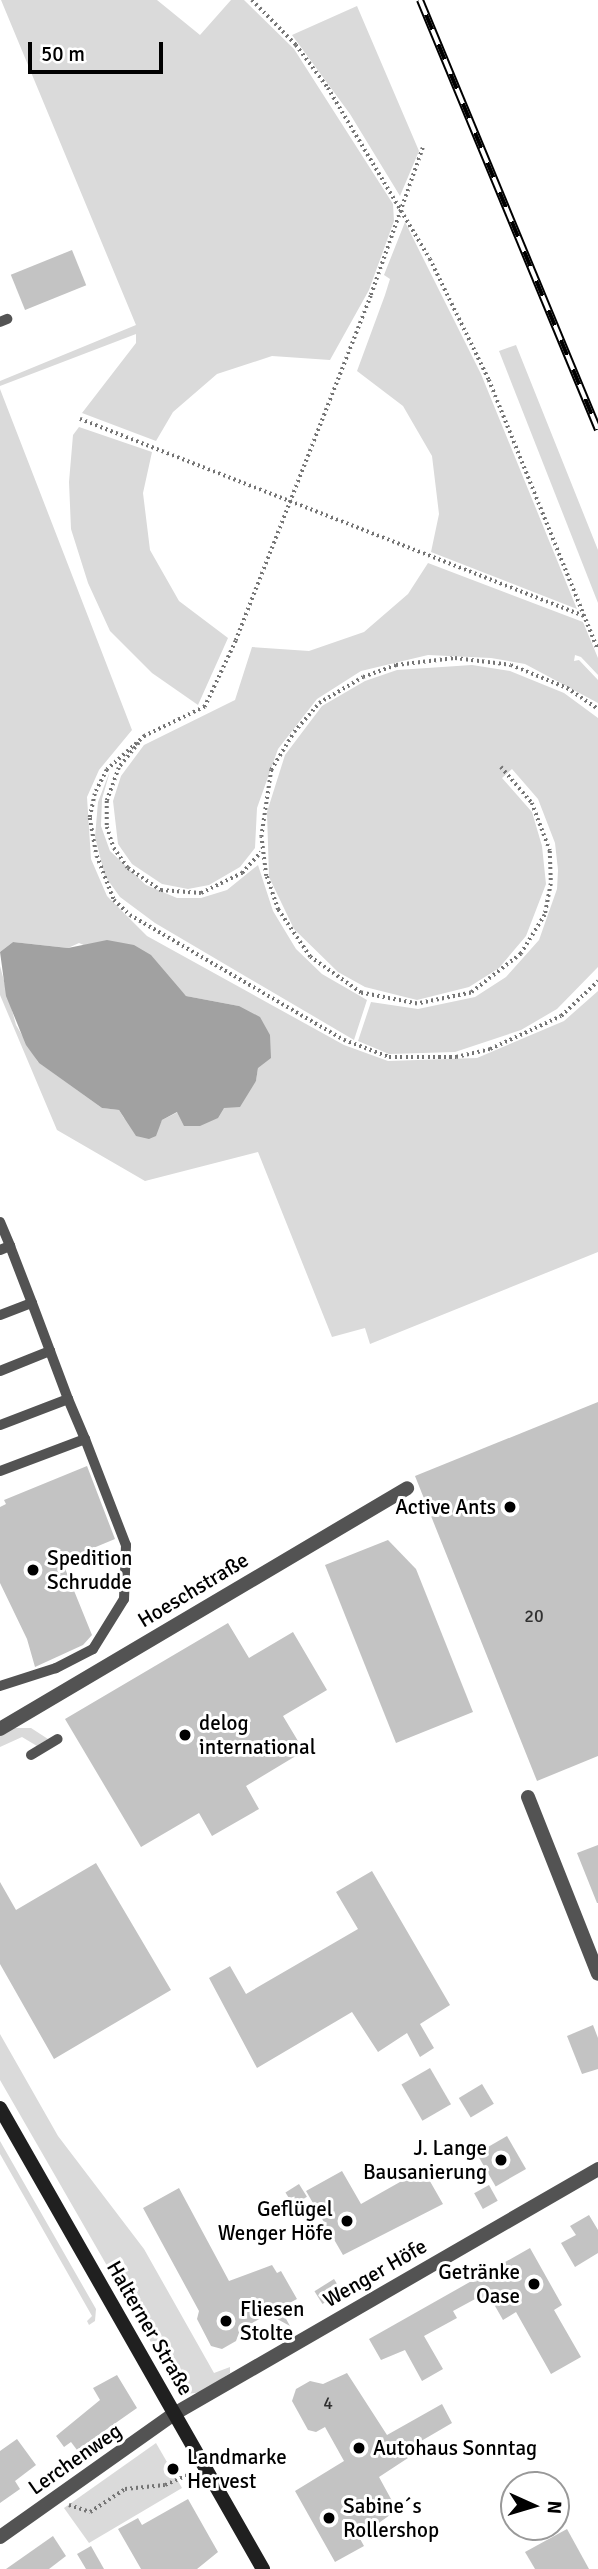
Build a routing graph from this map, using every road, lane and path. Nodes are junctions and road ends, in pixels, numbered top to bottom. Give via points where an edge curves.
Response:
1 (252, 0) edge
2 (423, 148) dead end
3 (403, 208) junction
4 (80, 419) dead end
5 (291, 502) junction
6 (584, 616) junction
7 (598, 650) edge
8 (598, 709) edge
9 (145, 736) junction
10 (501, 767) dead end
11 (261, 852) junction
12 (598, 981) edge
13 (0, 1222) edge
14 (5, 1248) edge
15 (32, 1303) junction
16 (0, 1315) edge
17 (50, 1351) junction
18 (0, 1371) edge
19 (68, 1399) junction
20 (0, 1425) edge
21 (85, 1439) junction
22 (0, 1471) edge
23 (407, 1488) dead end
24 (0, 1686) edge
25 (0, 1729) edge
26 (58, 1739) dead end
27 (31, 1755) dead end
28 (527, 1797) dead end
29 (598, 1974) edge
30 (0, 2108) edge
31 (598, 2169) edge
32 (174, 2414) junction
33 (187, 2475) dead end
34 (53, 2500) junction
35 (0, 2538) edge
36 (263, 2569) edge

1 - 3 path via 296,45 328,88
2 - 3 path
3 - 5 path
3 - 6 path via 489,380
4 - 5 path
5 - 6 path
5 - 9 path via 205,708
6 - 7 path
8 - 11 path via 541,676 475,659 434,659 363,677 319,703 294,732 271,771 262,811
9 - 11 path via 119,768 107,801 114,848 128,868 161,890 201,893 242,873
9 - 12 path via 107,770 90,818 102,877 114,900 151,929 344,1040 389,1057 456,1057 524,1036 561,1016
10 - 11 path via 519,784 540,817 550,851 551,884 541,922 521,954 471,993 417,1004 361,993 335,976 290,933 278,910
13 - 14 lane
14 - 15 lane
15 - 16 lane
15 - 17 lane
17 - 18 lane
17 - 19 lane
19 - 20 lane
19 - 21 lane
21 - 22 lane
21 - 24 lane via 126,1545 124,1599 93,1649 56,1668
23 - 25 street, Hoeschstraße
26 - 27 lane
28 - 29 street
30 - 32 main road, Halterner Straße
31 - 32 street, Wenger Höfe
32 - 34 street, Lerchenweg
32 - 36 main road, Halterner Straße
33 - 34 path via 164,2485 125,2488 90,2512
34 - 35 street, Lerchenweg

